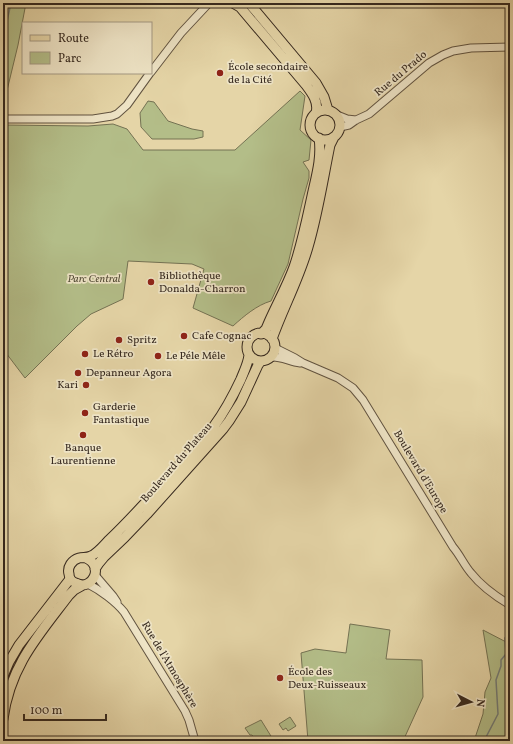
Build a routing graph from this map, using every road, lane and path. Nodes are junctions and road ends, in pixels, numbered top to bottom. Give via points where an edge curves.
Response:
1 (209, 3) edge
2 (213, 3) edge
3 (232, 3) edge
4 (249, 3) edge
5 (204, 9) junction
6 (510, 47) edge
7 (152, 72) edge
8 (150, 74) edge
9 (328, 110) junction
10 (316, 113) junction
11 (337, 115) junction
12 (3, 120) edge
13 (356, 120) junction
14 (340, 127) junction
15 (334, 137) junction
16 (319, 138) junction
17 (261, 334) junction
18 (272, 339) junction
19 (273, 352) junction
20 (249, 355) junction
21 (261, 361) junction
22 (86, 558) junction
23 (95, 572) junction
24 (70, 578) junction
25 (86, 584) junction
26 (117, 604) junction
27 (510, 605) edge
28 (3, 676) edge
29 (3, 719) edge
30 (195, 741) edge

1 - 5 street
2 - 5 street
3 - 10 main road via 240,7 310,90 317,106
4 - 9 main road via 316,83
5 - 7 street via 181,33
6 - 13 street, Rue du Prado via 471,48 443,55 429,63 369,114
8 - 12 street via 127,106 112,116 94,119
9 - 10 main road
9 - 11 main road
10 - 16 main road via 311,120 311,129
11 - 13 street
11 - 14 main road
13 - 14 street, Rue du Prado
14 - 15 main road
15 - 16 main road via 324,140
15 - 18 main road via 330,145 308,247
16 - 17 main road via 319,166 300,248 285,287
17 - 18 main road
17 - 20 main road via 253,336 248,342
18 - 19 main road
19 - 21 main road via 268,359
19 - 27 street, Boulevard d'Europe via 295,358 353,388 469,570 492,594
20 - 21 main road
20 - 22 main road, Boulevard du Plateau via 234,395 214,426 124,526 93,556
21 - 23 main road, Boulevard du Plateau via 241,402 223,429 148,514 102,560
22 - 23 main road via 93,563
22 - 24 main road via 76,559 71,564 68,573
23 - 25 main road via 94,579
23 - 26 street, Rue de l'Atmosphère
24 - 25 main road via 75,583
24 - 28 main road via 19,645
25 - 26 street, Rue de l'Atmosphère
25 - 29 main road via 69,595 26,654 9,690
26 - 30 street, Rue de l'Atmosphère via 181,705 189,720

